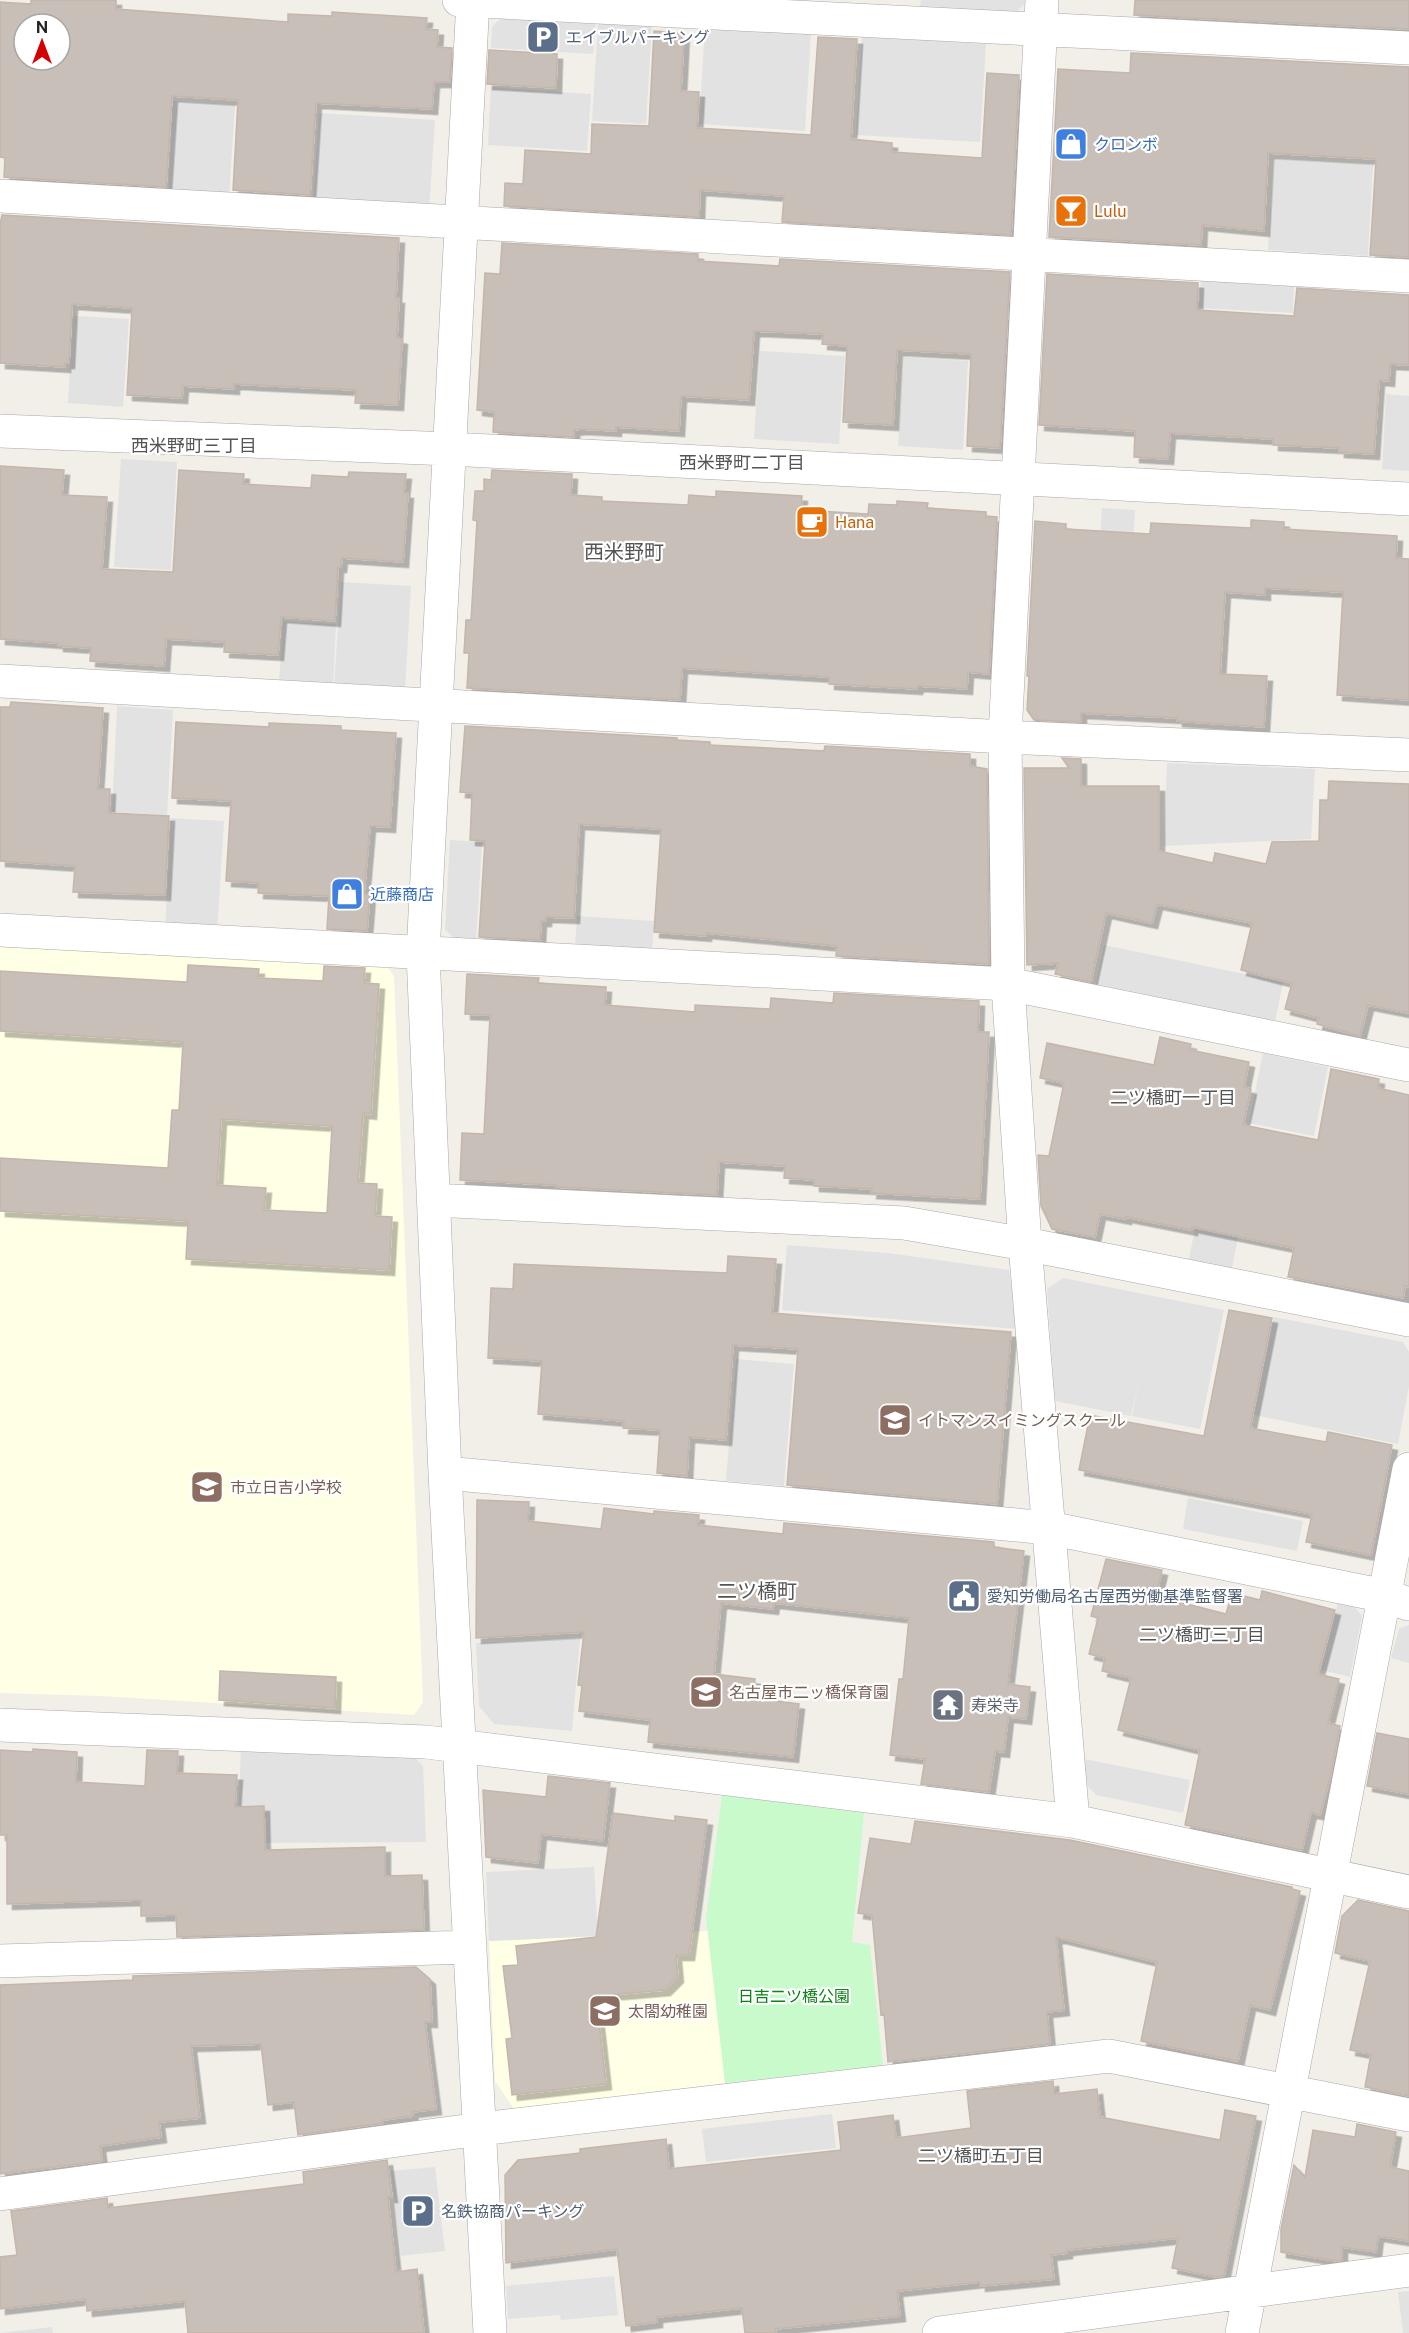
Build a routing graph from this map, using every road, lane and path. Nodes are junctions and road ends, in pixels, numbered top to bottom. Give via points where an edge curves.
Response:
1 (459, 0) edge
2 (473, 0) edge
3 (1042, 14) edge
4 (1409, 48) edge
5 (0, 196) edge
6 (461, 222) junction
7 (1030, 255) junction
8 (1409, 276) edge
9 (0, 431) edge
10 (450, 449) junction
11 (1018, 478) junction
12 (1409, 499) edge
13 (0, 681) edge
14 (436, 704) junction
15 (1005, 737) junction
16 (1409, 755) edge
17 (0, 930) edge
18 (423, 953) junction
19 (1008, 984) junction
20 (1409, 1065) edge
21 (434, 1200) junction
22 (1025, 1244) junction
23 (1409, 1320) edge
24 (1409, 1469) edge
25 (445, 1473) junction
26 (1049, 1528) junction
27 (1397, 1600) edge
28 (0, 1725) edge
29 (461, 1746) junction
30 (1073, 1821) junction
31 (1331, 1875) junction
32 (1409, 1892) edge
33 (471, 1947) junction
34 (0, 1961) edge
35 (1291, 2090) junction
36 (1409, 2115) edge
37 (480, 2129) junction
38 (0, 2194) edge
39 (1409, 2270) edge
40 (1250, 2292) junction
41 (490, 2333) edge
42 (939, 2333) edge
43 (1242, 2333) edge

1 - 2 street
2 - 3 street
2 - 6 street
3 - 4 street
3 - 7 street
5 - 6 street
6 - 7 street
6 - 10 street
7 - 8 street
7 - 11 street
9 - 10 street
10 - 11 street
10 - 14 street
11 - 12 street
11 - 15 street
13 - 14 street
14 - 15 street
14 - 18 street
15 - 16 street
15 - 19 street
17 - 18 street
18 - 19 street
18 - 21 street
19 - 20 street
19 - 22 street
21 - 22 street via 904,1223
21 - 25 street
22 - 23 street
22 - 26 street
24 - 27 street
25 - 26 street
25 - 29 street
26 - 27 street
26 - 30 street
27 - 31 street
28 - 29 street
29 - 30 street
29 - 33 street
30 - 31 street
31 - 32 street
31 - 35 street
33 - 34 street
33 - 37 street
35 - 36 street
35 - 37 street via 1109,2056
35 - 40 street
37 - 38 street
37 - 41 street
39 - 40 street
40 - 42 street
40 - 43 street

